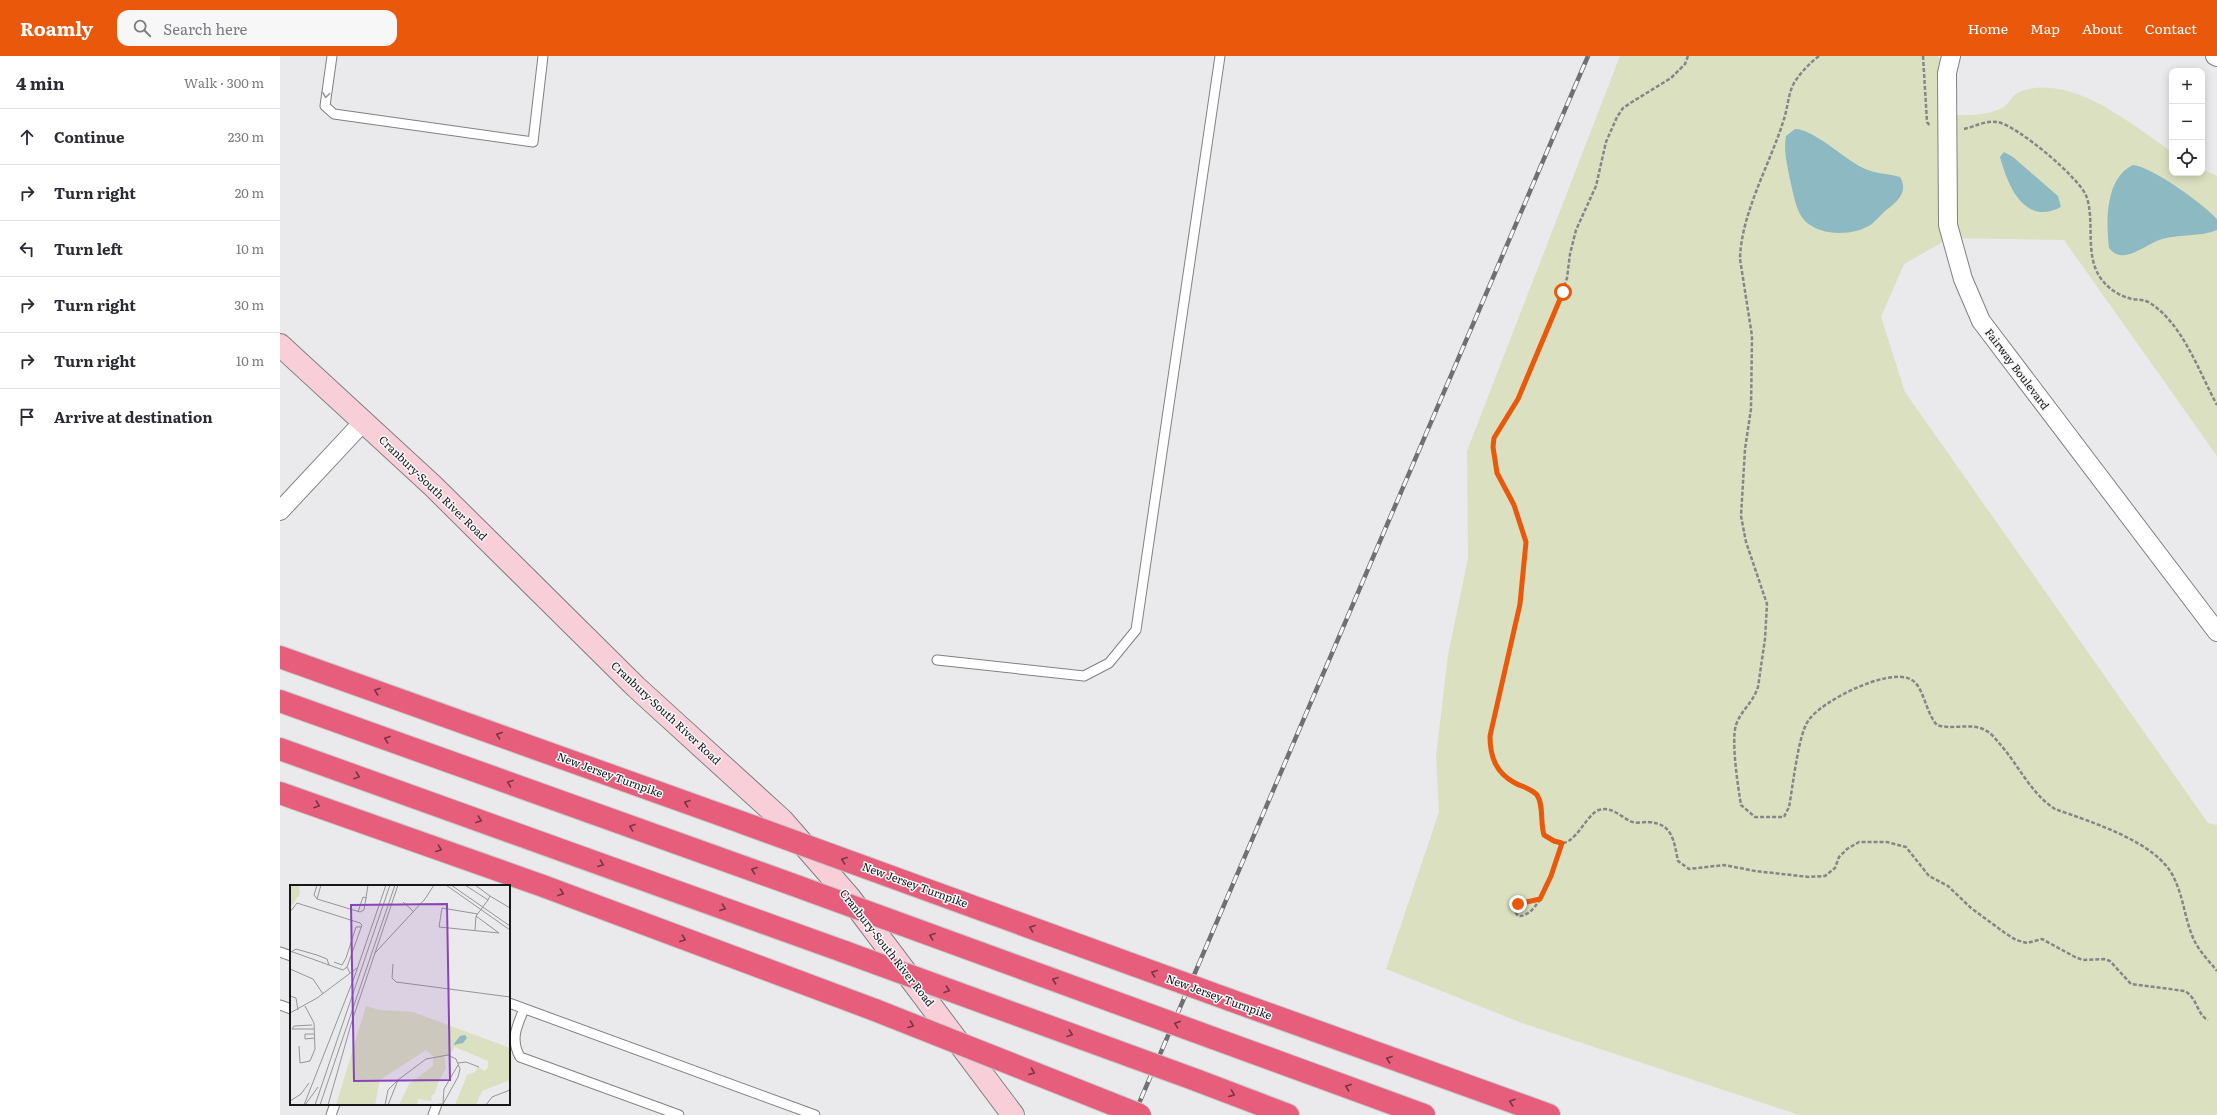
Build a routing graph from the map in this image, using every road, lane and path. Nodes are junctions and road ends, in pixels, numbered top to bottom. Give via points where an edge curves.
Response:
1 (332, 56) edge
2 (543, 56) edge
3 (1220, 56) edge
4 (1688, 56) edge
5 (1819, 56) edge
6 (1923, 56) edge
7 (1951, 56) edge
8 (1948, 128) junction
9 (280, 345) edge
10 (2217, 405) edge
11 (364, 421) junction
12 (280, 511) edge
13 (2217, 632) edge
14 (280, 657) edge
15 (937, 660) dead end
16 (280, 701) edge
17 (280, 749) edge
18 (280, 793) edge
19 (1562, 843) junction
20 (1540, 899) junction
21 (280, 952) edge
22 (290, 956) edge
23 (2217, 971) edge
24 (510, 1004) edge
25 (280, 1005) edge
26 (290, 1009) edge
27 (524, 1009) junction
28 (2208, 1020) dead end
29 (335, 1105) edge
30 (437, 1105) edge
31 (331, 1115) edge
32 (433, 1115) edge
33 (679, 1115) edge
34 (815, 1115) edge
35 (1013, 1115) edge
36 (1140, 1115) edge
37 (1288, 1115) edge
38 (1424, 1115) edge
39 (1549, 1115) edge

1 -> 2 lane via 325,106 334,114 533,142
3 - 15 lane via 1136,630 1109,663 1084,676
4 - 19 path via 1685,64 1671,78 1623,108 1617,116 1606,142 1596,186 1576,230 1567,278 1558,304 1518,399 1498,429 1493,447 1497,473 1514,505 1526,542 1520,604 1490,736 1490,750 1500,772 1515,783 1532,790 1537,796 1544,835
5 - 23 path via 1793,85 1784,120 1747,222 1741,246 1741,265 1752,336 1751,409 1745,449 1741,516 1753,564 1765,594 1768,615 1755,698 1742,713 1735,730 1741,805 1755,816 1784,818 1789,807 1802,735 1808,720 1822,708 1867,683 1898,676 1910,678 1918,684 1928,712 1937,724 1983,729 1991,734 2014,759 2047,804 2117,834 2164,862 2175,879 2195,943
6 - 8 path via 1927,122 1935,128
7 - 8 street, Fairway Boulevard via 1947,73
8 - 10 path via 1962,130 1988,122 2003,123 2073,176 2087,197 2091,244 2101,279 2112,290 2123,296 2148,301 2164,314 2191,352
8 - 13 street, Fairway Boulevard via 1948,225 1963,279 1981,321
9 - 11 main road, Cranbury-South River Road
11 - 12 street
11 - 35 main road, Cranbury-South River Road via 636,687 782,820 850,898
39 -> 14 highway, New Jersey Turnpike, bridge
38 -> 16 highway, bridge
17 -> 37 highway, bridge via 845,952
18 -> 36 highway, bridge via 875,1010
19 - 20 path
19 - 28 path via 1576,836 1598,810 1605,809 1632,822 1660,824 1667,828 1675,843 1678,862 1689,869 1724,865 1809,877 1825,876 1835,868 1839,857 1847,849 1859,842 1882,841 1906,847 1929,876 1948,886 1971,908 2016,940 2027,943 2042,939 2083,960 2110,961 2131,984 2185,991 2192,996 2200,1013
20 - 20 path via 1527,915 1518,916 1518,904
21 - 22 lane
24 - 27 lane
25 - 26 lane
27 - 33 lane via 514,1035 514,1047 520,1057
27 - 34 lane
29 - 31 lane
30 - 32 lane

